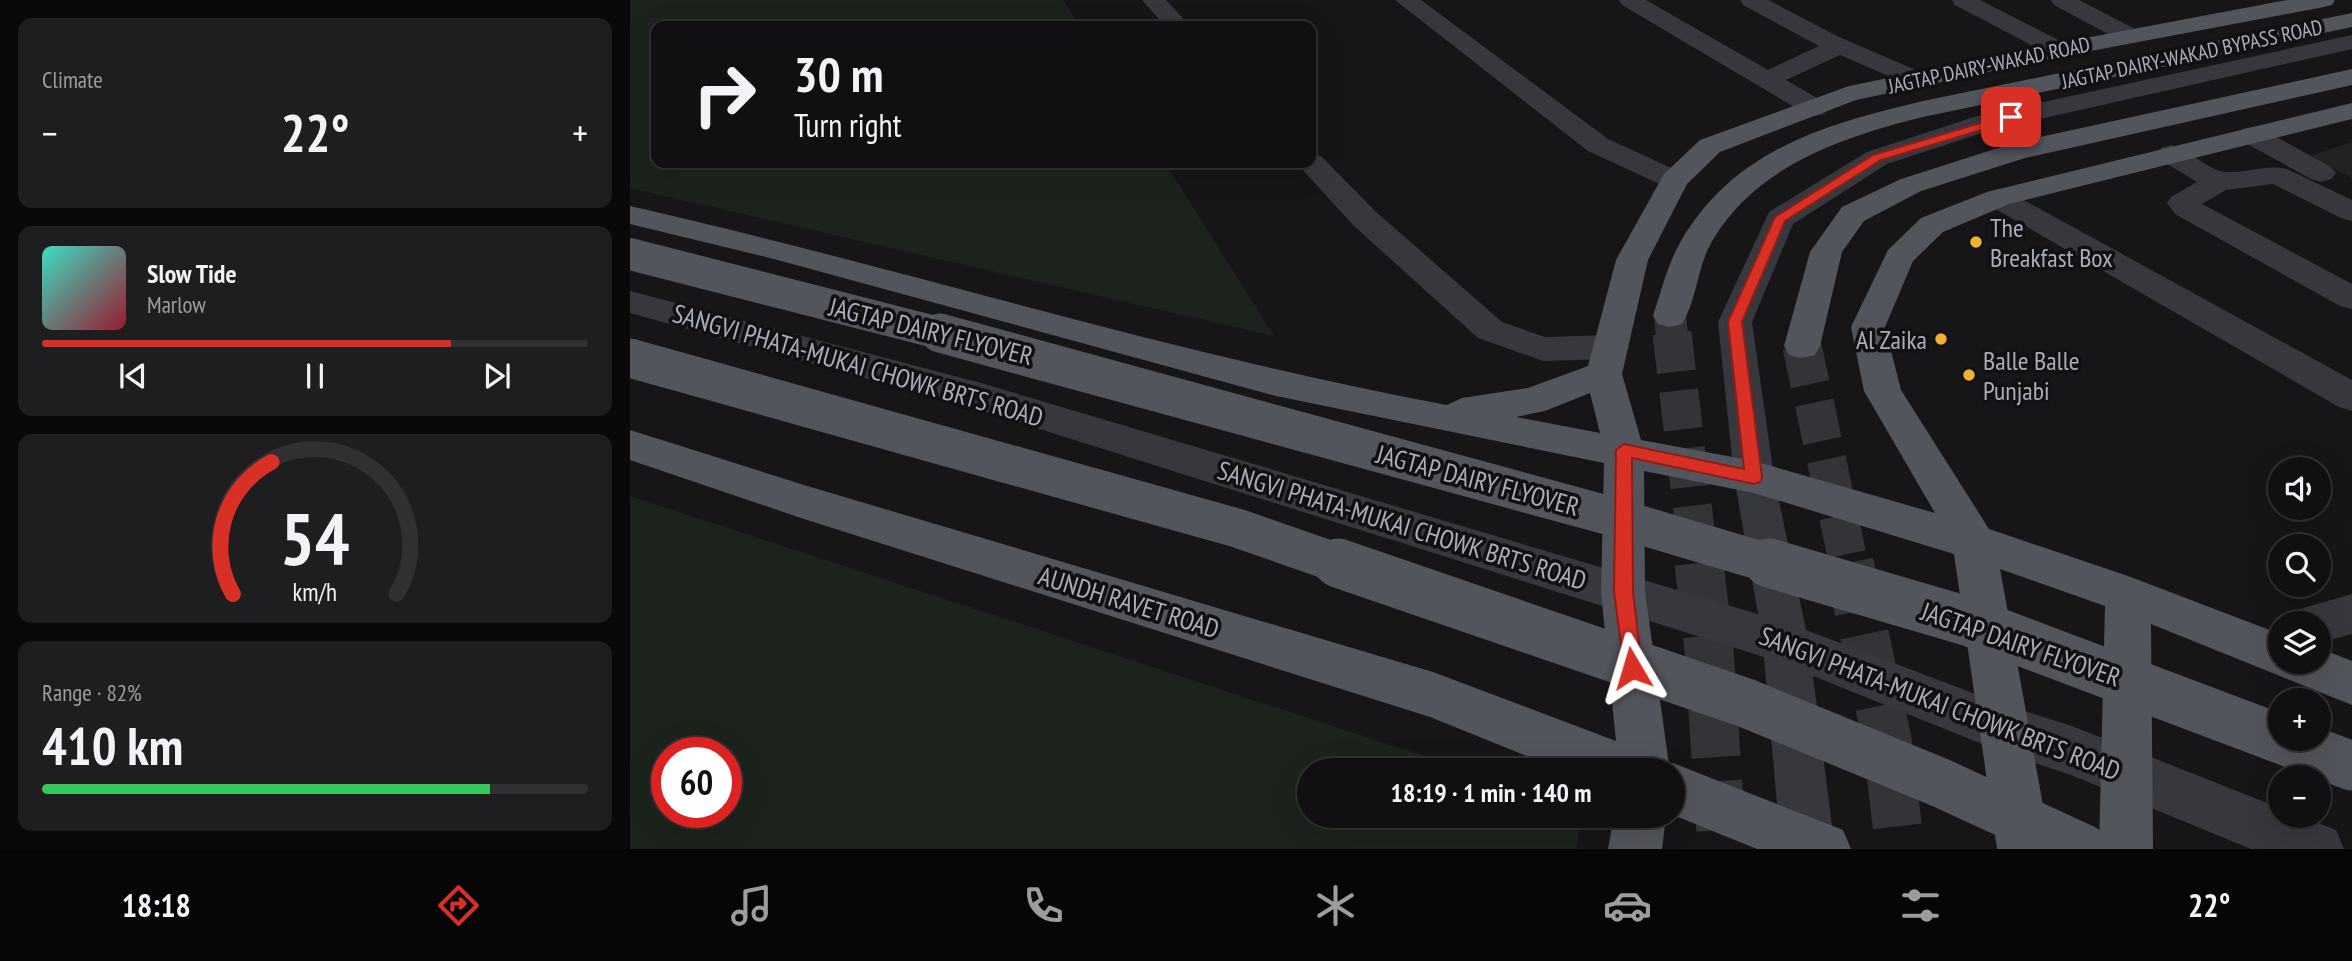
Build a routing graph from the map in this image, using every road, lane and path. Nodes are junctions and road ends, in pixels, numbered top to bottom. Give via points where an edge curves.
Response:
1 (1153, 0) edge
2 (1406, 0) edge
3 (1630, 0) edge
4 (1751, 0) edge
5 (1963, 0) edge
6 (2062, 0) edge
7 (2319, 0) edge
8 (2352, 20) edge
9 (1173, 21) edge
10 (2130, 36) junction
11 (2352, 42) edge
12 (1839, 46) junction
13 (2059, 50) junction
14 (2352, 77) edge
15 (1768, 79) junction
16 (1916, 79) junction
17 (1815, 108) junction
18 (2352, 111) edge
19 (2252, 135) junction
20 (2171, 154) junction
21 (1316, 167) edge
22 (1674, 180) junction
23 (2218, 182) junction
24 (2352, 191) edge
25 (1998, 198) junction
26 (2352, 212) edge
27 (630, 215) edge
28 (630, 254) edge
29 (2352, 298) edge
30 (630, 302) edge
31 (1670, 316) tunnel mouth
32 (1802, 346) tunnel mouth
33 (630, 358) edge
34 (1607, 361) junction
35 (2352, 397) edge
36 (1433, 416) junction
37 (630, 445) edge
38 (1624, 450) junction
39 (1754, 477) junction
40 (1974, 542) junction
41 (1623, 592) junction
42 (2128, 595) junction
43 (2352, 614) edge
44 (2331, 619) edge
45 (2205, 625) junction
46 (2268, 633) edge
47 (1786, 643) junction
48 (2268, 649) edge
49 (2329, 674) edge
50 (2352, 683) edge
51 (2002, 728) junction
52 (1593, 758) edge
53 (1643, 758) edge
54 (2352, 766) edge
55 (2126, 773) junction
56 (1685, 794) edge
57 (1638, 828) edge
58 (1813, 847) edge
59 (1635, 849) edge
60 (2024, 849) edge
61 (2084, 849) edge
62 (2126, 849) edge
63 (2317, 849) edge

1 - 9 street
2 - 22 street via 1598,145
3 - 15 street
4 - 12 street
5 - 13 street
6 - 10 street
7 - 10 main road, JAGTAP DAIRY-WAKAD ROAD
8 - 31 main road, JAGTAP DAIRY-WAKAD BYPASS ROAD via 1923,109 1862,124 1799,148 1736,189 1727,200 1695,243
10 - 13 main road, JAGTAP DAIRY-WAKAD ROAD
11 - 39 street via 1984,123 1877,158 1780,219 1735,322
12 - 15 street
12 - 16 street
13 - 16 main road, JAGTAP DAIRY-WAKAD ROAD
14 - 32 main road via 2017,151 1911,185 1853,214 1826,252
15 - 17 street
16 - 17 main road, JAGTAP DAIRY-WAKAD ROAD via 1849,94
17 - 22 main road, JAGTAP DAIRY-WAKAD ROAD via 1710,146
18 - 19 main road
19 - 20 main road
19 - 24 street
20 - 23 street
20 - 25 main road
21 - 34 street via 1364,218 1490,330 1543,349
22 - 34 main road, JAGTAP DAIRY-WAKAD ROAD via 1632,260
23 - 26 street via 2277,175
23 - 29 street via 2182,203
25 - 35 street
25 - 40 main road via 1932,225 1899,257 1868,327 1883,391
27 - 36 main road via 780,250 1276,383
28 - 54 main road, JAGTAP DAIRY FLYOVER, bridge via 1048,361 1604,514 1957,618
30 - 41 street, SANGVI PHATA-MUKAI CHOWK BRTS ROAD via 981,397
33 - 61 main road, bridge via 1237,528 1745,703 1941,783
34 - 36 main road via 1532,401
34 - 38 main road
36 - 38 main road
37 - 52 main road, AUNDH RAVET ROAD via 1433,695
38 - 39 main road
38 - 41 main road
39 - 40 main road
39 - 47 street
40 - 42 main road
40 - 51 main road
41 - 47 street, SANGVI PHATA-MUKAI CHOWK BRTS ROAD
41 - 53 main road
42 - 45 main road
42 - 55 main road
43 - 44 street
45 - 46 street
45 - 48 main road
47 - 51 street, SANGVI PHATA-MUKAI CHOWK BRTS ROAD
47 - 58 street
49 - 50 main road
51 - 55 street, SANGVI PHATA-MUKAI CHOWK BRTS ROAD
51 - 60 main road
55 - 62 main road
55 - 63 street, SANGVI PHATA-MUKAI CHOWK BRTS ROAD
56 - 58 main road
57 - 59 main road

